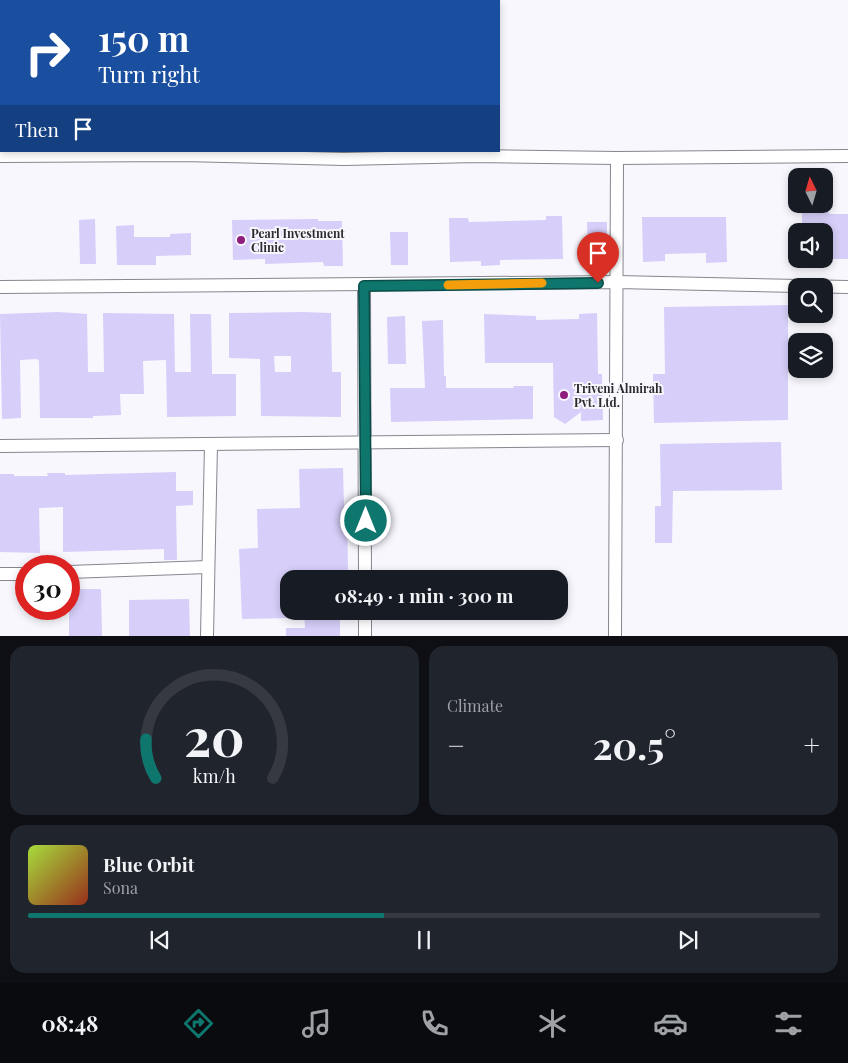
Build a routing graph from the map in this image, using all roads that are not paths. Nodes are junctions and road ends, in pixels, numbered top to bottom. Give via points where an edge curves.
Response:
1 (0, 156) edge
2 (848, 156) edge
3 (617, 158) junction
4 (618, 282) junction
5 (364, 286) junction
6 (0, 287) edge
7 (848, 287) edge
8 (617, 440) junction
9 (366, 443) junction
10 (210, 444) junction
11 (0, 446) edge
12 (208, 568) junction
13 (366, 570) edge
14 (80, 572) edge
15 (0, 574) edge
16 (15, 574) edge
17 (365, 620) edge
18 (207, 636) edge
19 (365, 636) edge
20 (615, 636) edge

1 - 3 street
2 - 3 street
3 - 4 street
4 - 5 street
4 - 7 street
4 - 8 street
5 - 6 street
5 - 9 street
8 - 9 street
8 - 20 street
9 - 10 street
9 - 13 street
10 - 11 street
10 - 12 street
12 - 14 street
12 - 18 street
15 - 16 street
17 - 19 street

